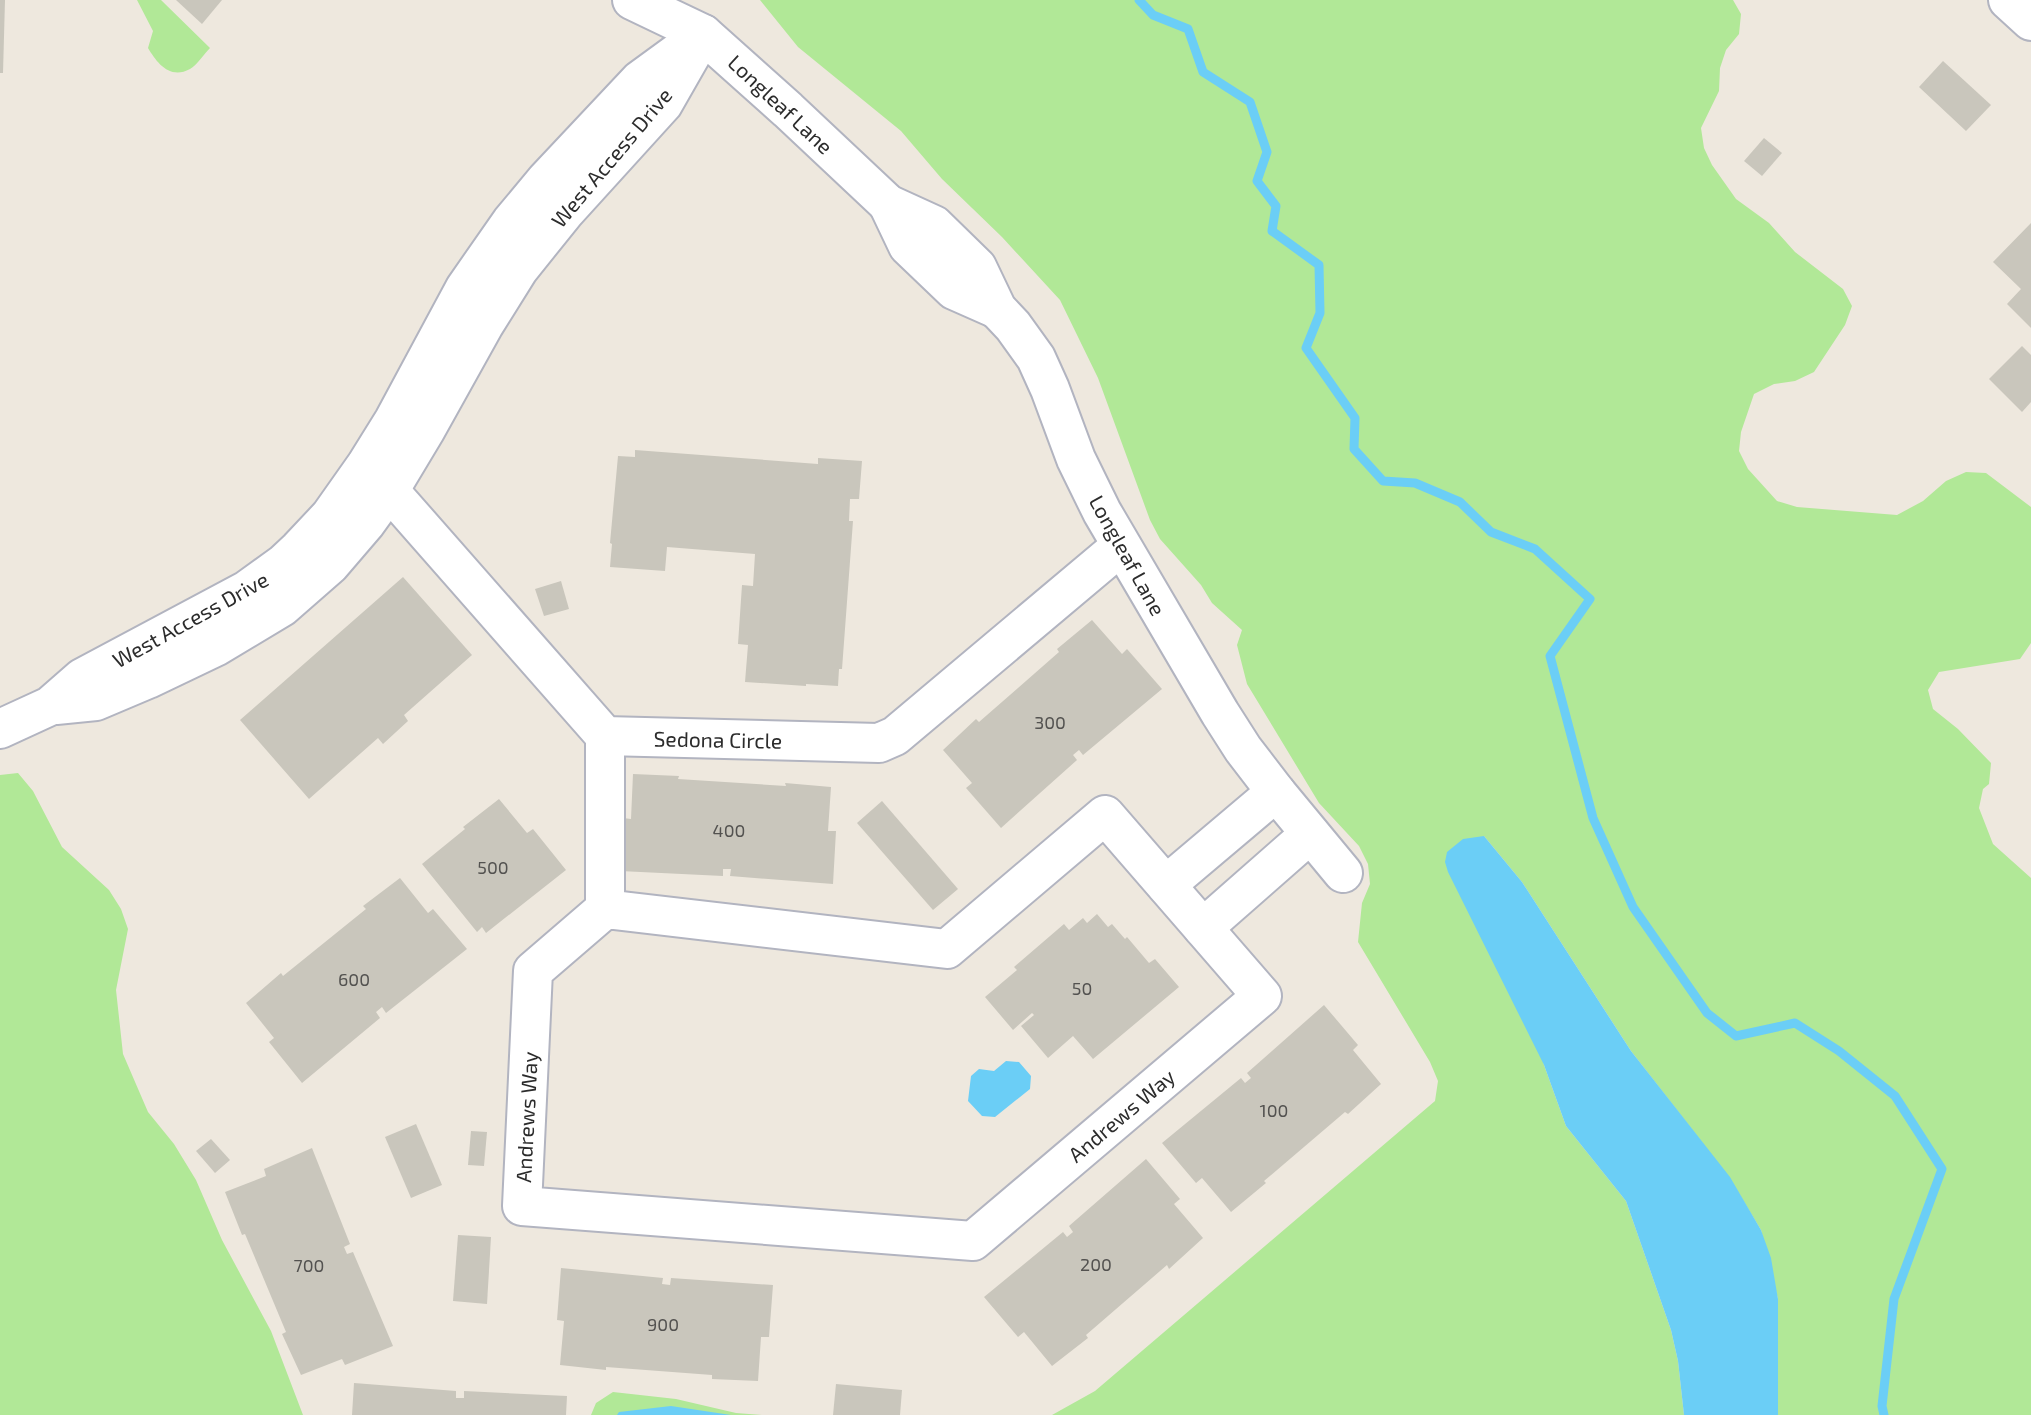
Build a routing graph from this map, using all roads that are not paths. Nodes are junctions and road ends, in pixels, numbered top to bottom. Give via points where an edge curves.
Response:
1 (632, 0) edge
2 (684, 0) edge
3 (2008, 0) edge
4 (2031, 21) edge
5 (703, 34) junction
6 (377, 478) junction
7 (1121, 546) junction
8 (0, 729) edge
9 (605, 736) junction
10 (1276, 792) junction
11 (1310, 834) junction
12 (1343, 873) dead end
13 (1166, 885) junction
14 (605, 909) junction
15 (1203, 928) junction

1 - 5 street
2 - 5 street
3 - 4 street
5 - 6 street, West Access Drive via 663,104 519,270 425,431
5 - 7 street, Longleaf Lane via 888,204 908,246 954,290 998,309 1019,334 1036,358 1076,459
6 - 8 street, West Access Drive via 265,578 82,678 50,706
6 - 9 street
7 - 9 street, Sedona Circle via 895,736 879,743
7 - 10 street, Longleaf Lane via 1220,713
9 - 14 street
10 - 11 street, Longleaf Lane
10 - 13 street
11 - 12 street, Longleaf Lane
11 - 15 street
13 - 14 street, Andrews Way via 1105,815 947,949
13 - 15 street, Andrews Way
14 - 15 street, Andrews Way via 533,971 523,1206 972,1241 1262,996

